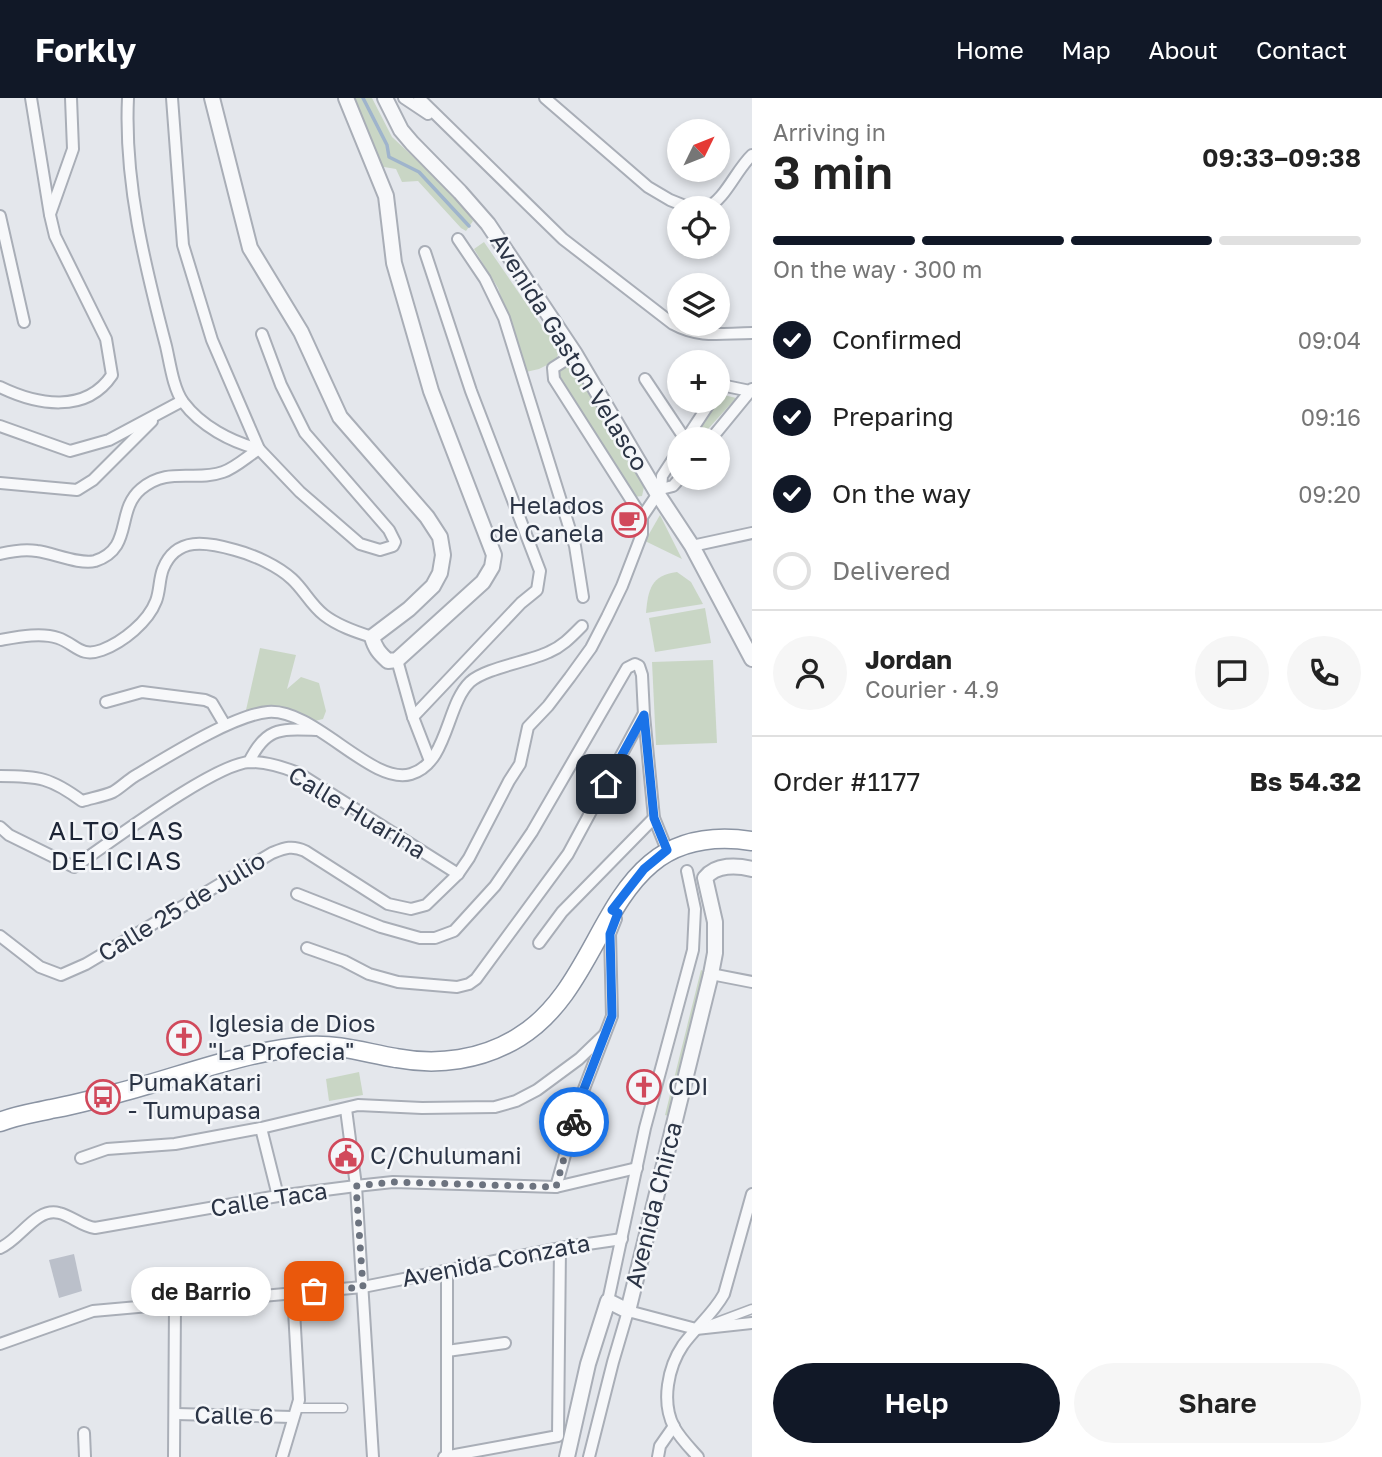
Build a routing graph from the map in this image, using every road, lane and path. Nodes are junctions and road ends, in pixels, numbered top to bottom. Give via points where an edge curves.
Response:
1 (31, 98) edge
2 (71, 98) edge
3 (128, 98) edge
4 (172, 98) edge
5 (212, 98) edge
6 (346, 98) edge
7 (385, 98) edge
8 (404, 98) edge
9 (419, 98) edge
10 (545, 98) edge
11 (442, 123) junction
12 (752, 155) edge
13 (720, 196) edge
14 (667, 198) edge
15 (50, 215) junction
16 (0, 216) edge
17 (458, 239) dead end
18 (425, 252) dead end
19 (24, 322) dead end
20 (262, 334) dead end
21 (752, 334) edge
22 (575, 354) junction
23 (645, 379) dead end
24 (730, 386) edge
25 (0, 387) edge
26 (751, 390) edge
27 (182, 401) junction
28 (156, 416) junction
29 (0, 426) edge
30 (677, 427) edge
31 (720, 427) edge
32 (259, 449) junction
33 (667, 468) edge
34 (0, 483) edge
35 (667, 488) edge
36 (659, 491) junction
37 (642, 517) junction
38 (752, 533) edge
39 (692, 547) junction
40 (0, 554) edge
41 (583, 597) dead end
42 (582, 626) dead end
43 (372, 637) junction
44 (0, 640) edge
45 (751, 652) edge
46 (397, 660) junction
47 (107, 702) dead end
48 (644, 715) junction
49 (413, 717) junction
50 (225, 725) junction
51 (316, 730) junction
52 (430, 761) junction
53 (249, 762) junction
54 (0, 776) edge
55 (654, 818) junction
56 (0, 827) edge
57 (752, 841) edge
58 (667, 850) junction
59 (752, 869) edge
60 (687, 871) dead end
61 (458, 874) junction
62 (297, 894) dead end
63 (712, 909) junction
64 (612, 910) junction
65 (694, 925) junction
66 (0, 936) edge
67 (539, 943) dead end
68 (307, 948) dead end
69 (711, 974) junction
70 (752, 982) edge
71 (604, 1035) junction
72 (346, 1109) junction
73 (1, 1117) edge
74 (261, 1128) junction
75 (80, 1158) dead end
76 (637, 1168) junction
77 (356, 1186) junction
78 (556, 1187) junction
79 (752, 1194) edge
80 (278, 1196) junction
81 (622, 1239) junction
82 (0, 1247) edge
83 (560, 1248) junction
84 (447, 1271) junction
85 (363, 1287) junction
86 (293, 1292) junction
87 (608, 1301) junction
88 (175, 1303) junction
89 (752, 1309) edge
90 (628, 1311) junction
91 (752, 1323) edge
92 (696, 1329) junction
93 (505, 1343) dead end
94 (0, 1344) edge
95 (447, 1351) junction
96 (343, 1408) dead end
97 (294, 1412) junction
98 (176, 1414) junction
99 (674, 1426) junction
100 (84, 1433) dead end
101 (85, 1457) edge
102 (174, 1457) edge
103 (282, 1457) edge
104 (373, 1457) edge
105 (445, 1457) edge
106 (567, 1457) edge
107 (589, 1457) edge
108 (658, 1457) edge
109 (698, 1457) edge

1 - 15 street
2 - 15 street via 73,149
3 - 27 street via 136,214
4 - 32 street via 183,245 212,340
5 - 43 street via 250,248 301,332 340,417 440,537 443,555 433,586 410,610
6 - 46 street via 386,196 394,263 432,391 494,555 484,582
7 - 22 street, Avenida Gaston Velasco via 401,130 488,224
8 - 11 street
9 - 11 street
10 - 14 street
11 - 21 street via 563,239 673,324 708,336
12 - 13 street
15 - 25 street via 55,236 106,339 112,375 94,394 72,402 31,400
16 - 19 street
17 - 41 street via 485,279 503,318 575,546
18 - 49 street via 471,391 540,571 537,590
20 - 32 street via 305,433 388,530 393,546 380,550 360,544
22 - 36 street, Avenida Gaston Velasco
22 - 37 street via 552,368 554,379
23 - 30 street
24 - 26 street
26 - 31 street
27 - 28 street
27 - 32 street via 226,437
28 - 29 street via 109,440 70,451
28 - 34 street via 93,480 77,490
32 - 40 street via 223,472 175,475 149,483 130,502 123,536 97,560 38,551
33 - 36 street, Calle 25 de Julio
35 - 36 street
36 - 37 street, Calle 25 de Julio
36 - 39 street, Avenida Gaston Velasco
37 - 61 street, Calle 25 de Julio via 642,534 591,648 528,727 520,764
38 - 39 street
39 - 45 street, Avenida Gaston Velasco
42 - 52 street via 555,649 467,684
43 - 44 street via 324,615 277,569 237,550 199,542 171,554 148,614 135,629 100,651 81,653 57,637
43 - 46 street via 380,654 388,661
46 - 49 street
47 - 50 street via 142,692 205,700 212,703
48 - 55 street
48 - 62 street via 642,670 635,664 628,668 525,843 495,886 454,931 420,938
48 - 68 street via 568,854 469,984 398,982
49 - 52 street
50 - 51 street via 268,712 303,719
50 - 54 street via 112,792 82,801 41,778
51 - 52 street via 387,773 413,774
51 - 53 street via 272,732
53 - 56 street, Calle Huarina via 198,784 74,867
53 - 61 street, Calle Huarina via 298,773
55 - 58 street
55 - 67 street via 562,912
57 - 58 highway via 709,840
58 - 64 highway via 644,869
59 - 63 street, Avenida Chirca via 726,867 708,873 705,881
60 - 65 street, Avenida Chirca
61 - 66 street, Calle 25 de Julio via 426,905 411,909 387,904 305,851 288,847 61,975 40,967
63 - 65 street
63 - 69 street, Avenida Chirca via 715,953
64 - 71 street via 618,913 610,934 614,1005
64 - 73 highway via 551,1010 519,1037 487,1052 430,1062 345,1047 269,1051 138,1088
65 - 76 street, Avenida Chirca via 693,950
69 - 70 street
69 - 90 street, Avenida Chirca
71 - 72 street via 579,1059 516,1101 495,1107 366,1104
71 - 78 street
72 - 74 street
72 - 77 street
74 - 75 street via 175,1144 107,1149
74 - 80 street
76 - 78 street, Calle Taca
76 - 81 street, Avenida Chirca
77 - 78 street, Calle Taca via 393,1182
77 - 80 street, Calle Taca
77 - 85 street
79 - 92 street via 723,1294 716,1309
80 - 82 street, Calle Taca via 94,1228 48,1212
81 - 83 street, Avenida Conzata
81 - 87 street, Avenida Chirca
83 - 84 street, Avenida Conzata
83 - 105 street via 558,1436
84 - 85 street, Avenida Conzata
84 - 95 street
85 - 86 street, Avenida Conzata
85 - 104 street
86 - 88 street, Avenida Conzata
86 - 97 street via 299,1400
87 - 90 street
87 - 106 street, Avenida Chirca
88 - 94 street, Avenida Conzata via 93,1311
88 - 98 street
89 - 92 street
90 - 92 street
90 - 107 street, Avenida Chirca
91 - 92 street
92 - 99 street via 683,1345 668,1380
93 - 95 street
95 - 105 street
96 - 97 street
97 - 98 street, Calle 6 via 251,1418
97 - 103 street
98 - 102 street
99 - 108 street
99 - 109 street
100 - 101 street

